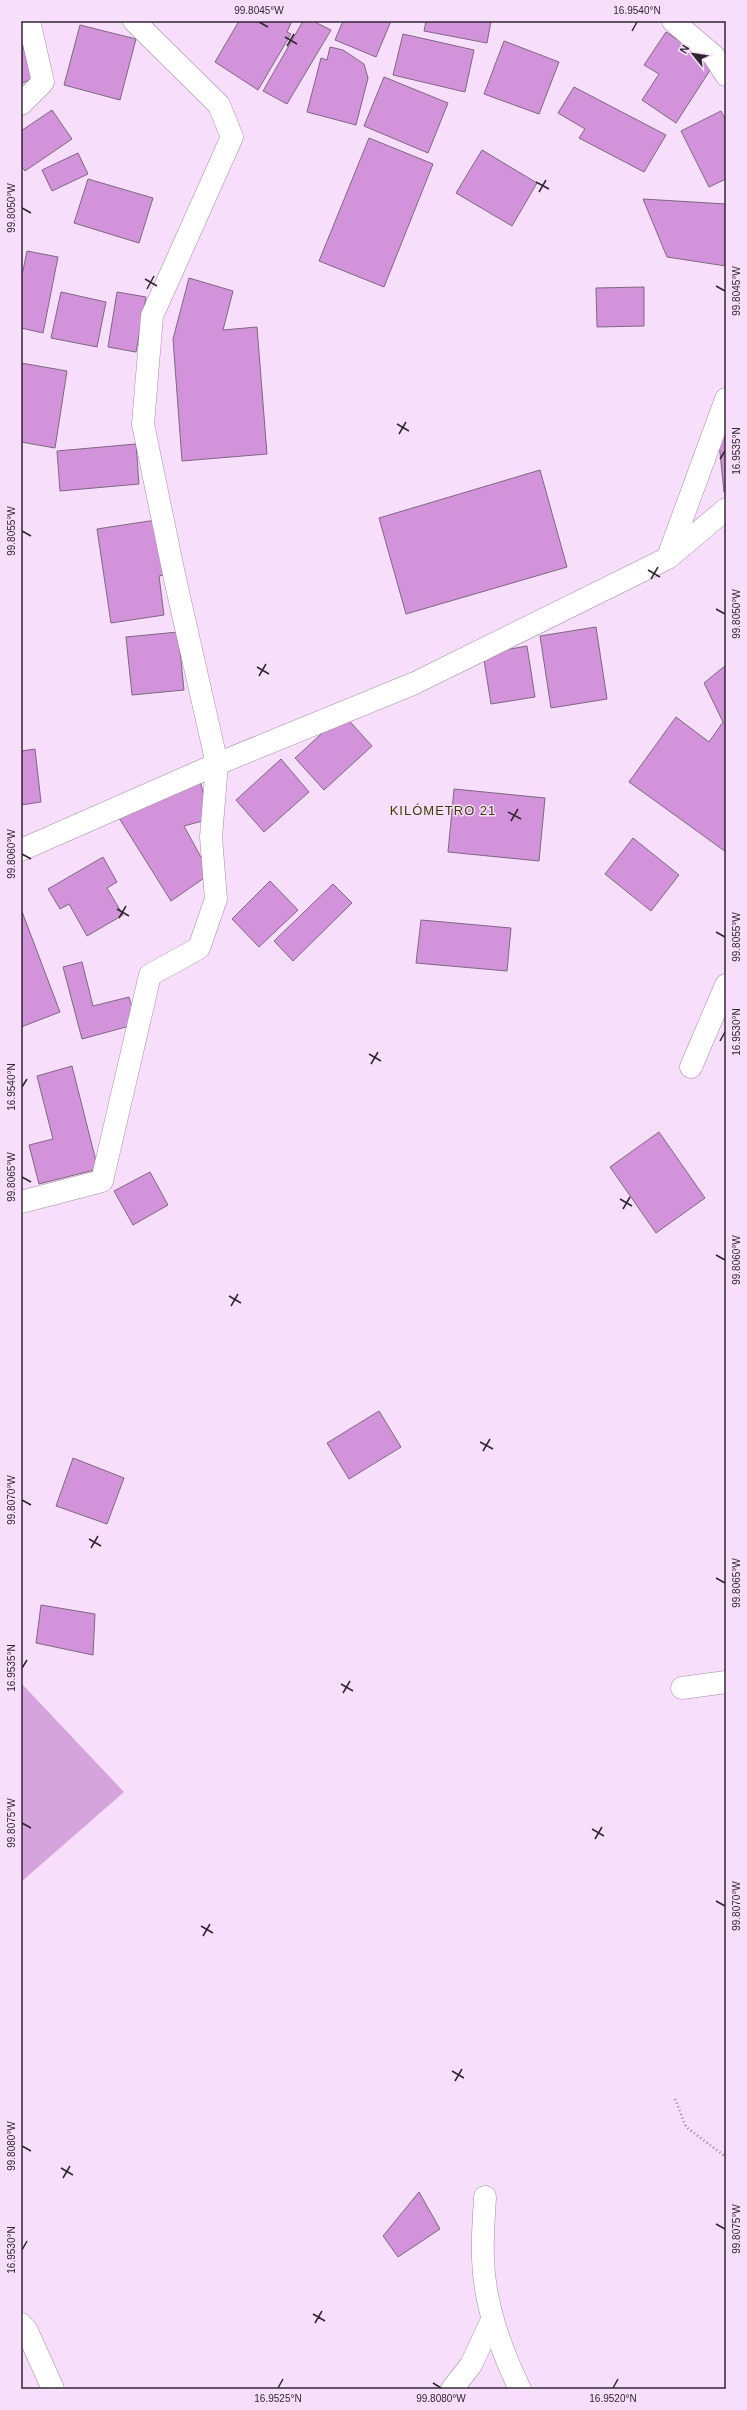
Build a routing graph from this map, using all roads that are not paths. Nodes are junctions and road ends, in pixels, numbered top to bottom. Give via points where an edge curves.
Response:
1 (29, 21) edge
2 (134, 21) edge
3 (673, 21) edge
4 (726, 75) edge
5 (21, 104) edge
6 (726, 399) edge
7 (726, 509) edge
8 (668, 558) junction
9 (217, 764) junction
10 (21, 850) edge
11 (726, 985) edge
12 (691, 1067) dead end
13 (21, 1202) edge
14 (726, 1682) edge
15 (682, 1688) dead end
16 (485, 2197) dead end
17 (492, 2320) junction
18 (21, 2324) edge
19 (52, 2389) edge
20 (452, 2389) edge
21 (520, 2389) edge

1 - 5 street via 44,82
2 - 9 street via 218,105 232,137 152,316 143,424
3 - 4 street via 714,56
6 - 8 street
7 - 8 street
8 - 9 street via 414,683
9 - 10 street
9 - 13 street via 211,837 216,899 199,948 150,976 102,1181
11 - 12 street
14 - 15 street
16 - 17 street via 482,2259
17 - 20 street via 471,2365
17 - 21 street via 503,2353
18 - 19 street

